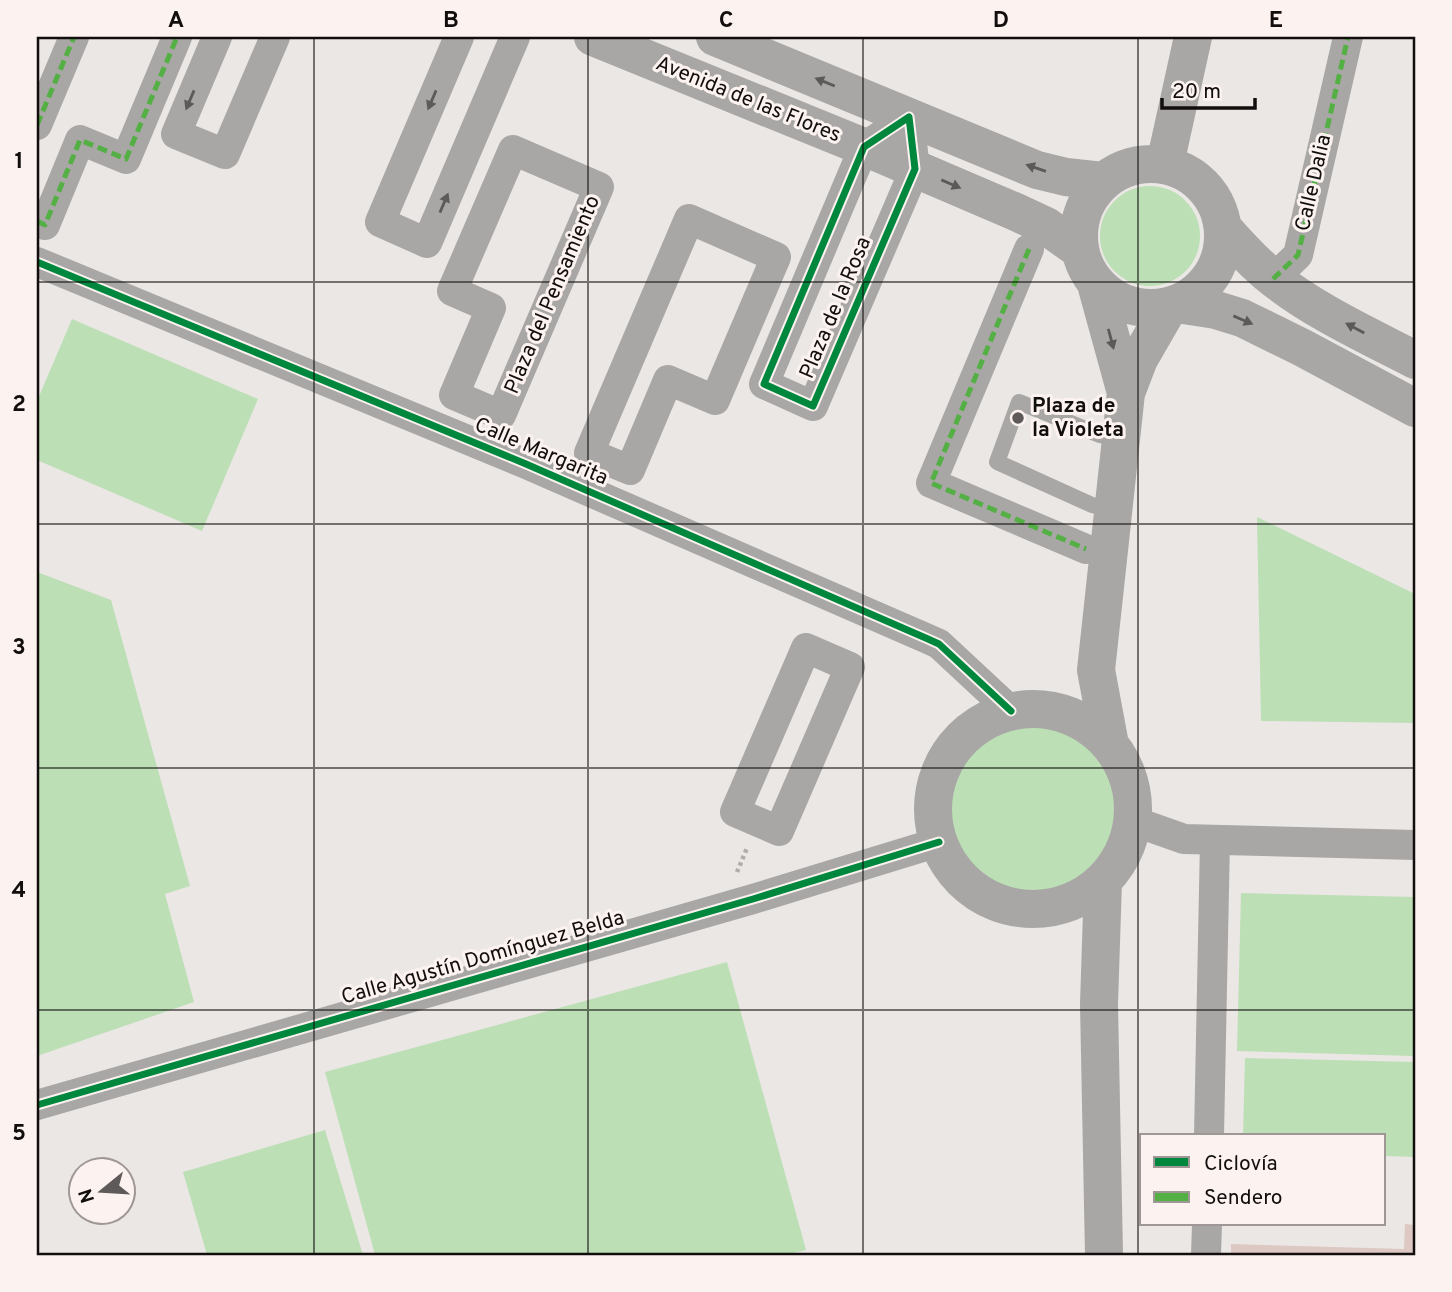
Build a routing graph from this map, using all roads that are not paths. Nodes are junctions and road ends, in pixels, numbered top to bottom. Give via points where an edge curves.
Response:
1 (74, 37) edge
2 (177, 37) edge
3 (217, 37) edge
4 (275, 37) edge
5 (459, 37) edge
6 (515, 37) edge
7 (593, 37) edge
8 (715, 37) edge
9 (1194, 37) edge
10 (1348, 37) edge
11 (909, 117) junction
12 (37, 125) edge
13 (864, 147) junction
14 (1164, 164) junction
15 (915, 169) junction
16 (1103, 181) junction
17 (37, 221) edge
18 (1223, 228) junction
19 (1029, 249) dead end
20 (1080, 250) junction
21 (37, 262) edge
22 (1273, 279) junction
23 (1096, 284) junction
24 (1173, 306) junction
25 (1412, 351) edge
26 (1126, 393) junction
27 (1415, 408) edge
28 (501, 415) joint
29 (1121, 438) junction
30 (589, 453) joint
31 (1112, 510) junction
32 (1086, 549) dead end
33 (1096, 670) junction
34 (1011, 711) junction
35 (1064, 713) junction
36 (1110, 745) junction
37 (1133, 821) junction
38 (779, 831) joint
39 (1215, 840) junction
40 (939, 842) junction
41 (1415, 845) edge
42 (1103, 881) junction
43 (1055, 907) junction
44 (1099, 1004) junction
45 (37, 1105) edge
46 (1209, 1134) edge
47 (1207, 1226) edge
48 (1104, 1255) edge
49 (1206, 1255) edge

1 - 12 street
2 - 17 street via 126,159 80,140 45,225
3 -> 4 street via 176,134 225,155
5 -> 6 street via 380,222 428,243
7 - 13 main road, Avenida de las Flores
11 -> 8 main road
9 - 14 main road
10 - 22 street, Calle Dalia via 1298,256
11 - 13 street, Avenida de las Flores
11 - 15 street
16 -> 11 main road via 1037,170
13 - 15 main road, Avenida de las Flores
13 - 15 street, Plaza de la Rosa via 764,384 813,406
14 - 16 main road via 1132,165
14 - 18 main road via 1198,180 1210,193
15 -> 20 main road, Avenida de las Flores via 1046,226
16 - 20 main road via 1087,201 1079,225
18 - 22 main road
18 - 24 main road via 1222,252 1213,274 1198,292
19 - 32 street via 931,483
20 - 23 main road
21 - 34 street, Calle Margarita via 526,464 939,644
25 -> 22 main road via 1321,310
23 - 24 main road via 1117,300 1142,308
23 -> 26 main road
24 - 26 main road via 1139,359
24 -> 27 main road via 1216,310 1241,318
26 - 29 main road
28 - 28 street, Plaza del Pensamiento via 599,187 513,150 452,291 491,308 454,395
29 - 31 main road
29 - 31 lane via 1100,435 1018,402 997,462
30 - 30 street via 630,470 668,380 715,400 776,257 689,219
31 - 33 main road
33 - 35 main road
33 - 36 main road
34 - 35 main road via 1038,708
34 - 40 main road via 979,724 949,754 933,804
35 - 36 main road via 1089,726
36 - 37 main road via 1125,768
37 - 39 street via 1184,839
37 - 42 main road via 1123,853
38 - 38 street via 735,812 806,648 850,667
39 - 41 street
39 - 46 street
40 - 43 main road via 952,868 972,889 998,903 1026,909
40 - 45 street, Calle Agustín Domínguez Belda
42 - 43 main road via 1081,897
42 - 44 main road
43 - 44 main road via 1073,929
44 - 48 main road
47 - 49 street

